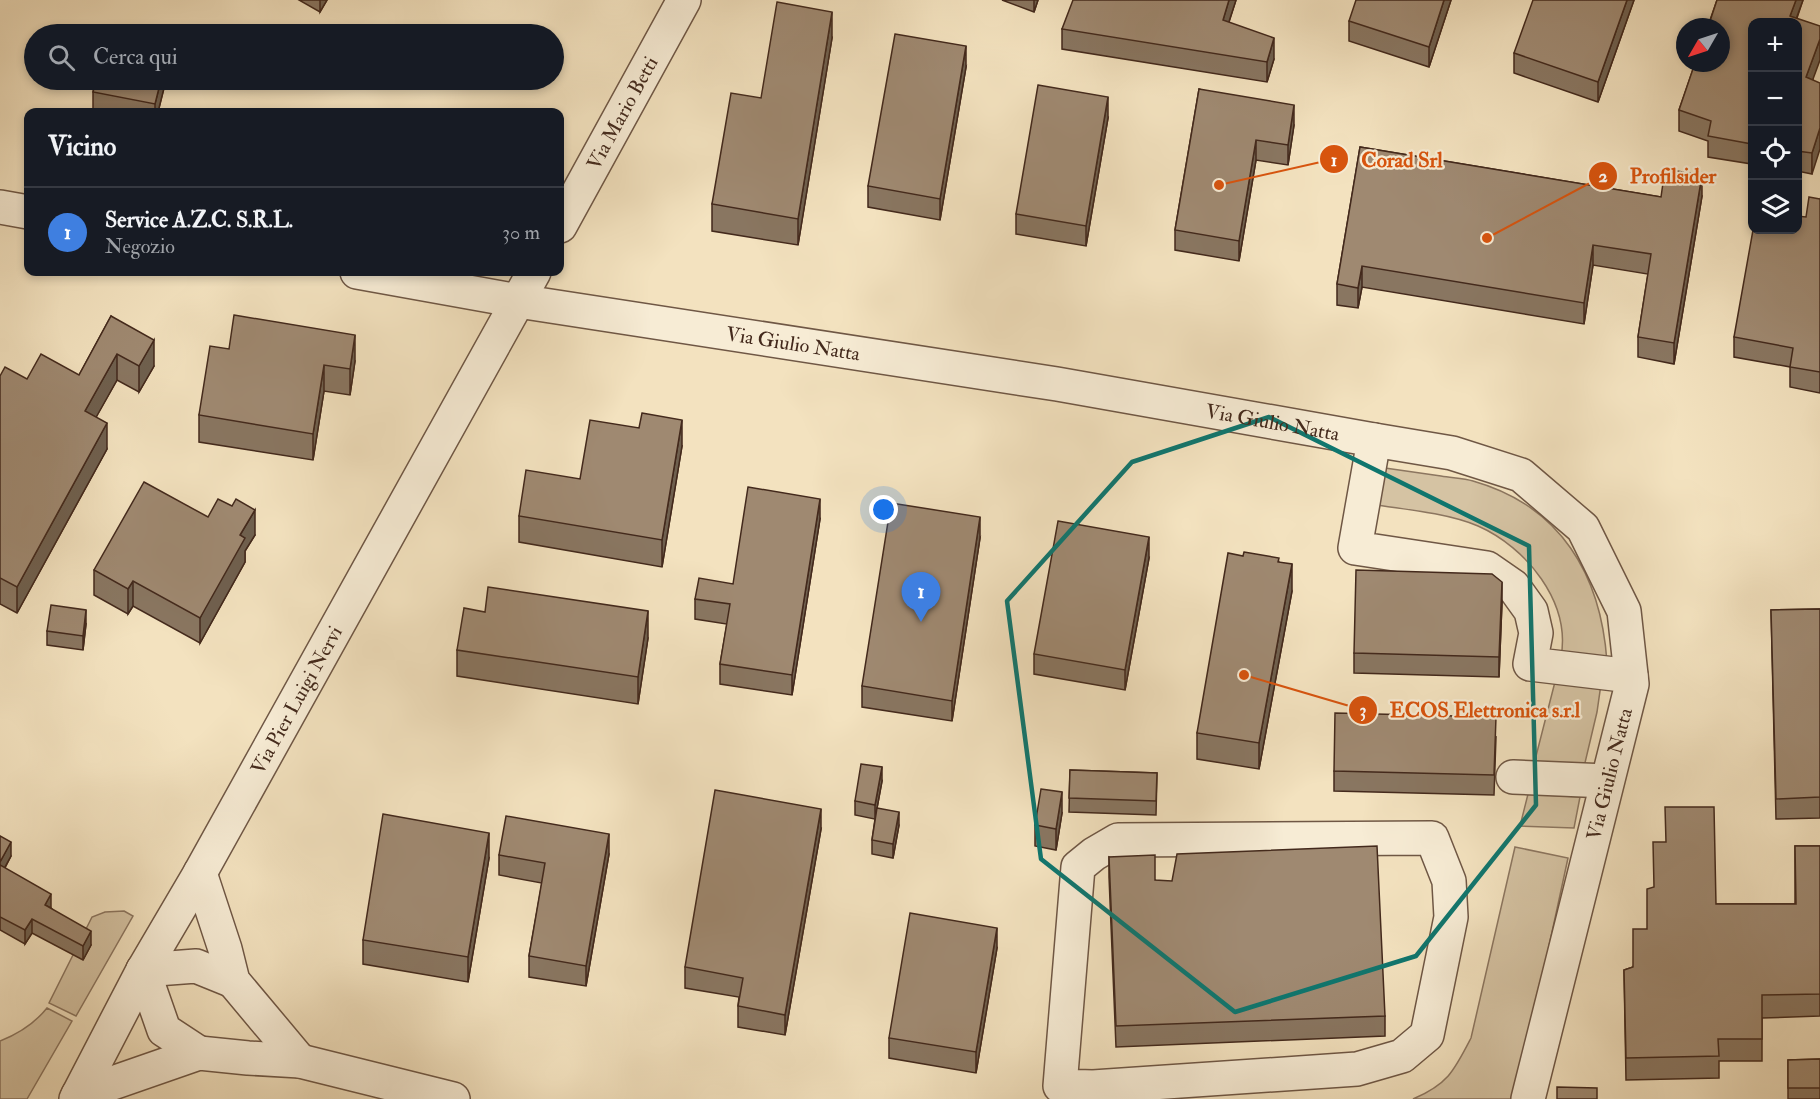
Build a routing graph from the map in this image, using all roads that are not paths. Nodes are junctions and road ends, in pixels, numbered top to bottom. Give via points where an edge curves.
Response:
1 (684, 0) edge
2 (0, 207) edge
3 (24, 211) edge
4 (564, 218) edge
5 (379, 276) edge
6 (532, 276) edge
7 (518, 301) junction
8 (1374, 440) junction
9 (1631, 676) junction
10 (1513, 777) dead end
11 (1607, 782) junction
12 (200, 873) junction
13 (142, 970) junction
14 (233, 981) junction
15 (199, 1053) junction
16 (300, 1061) junction
17 (1094, 1093) edge
18 (76, 1097) edge
19 (453, 1099) edge
20 (1528, 1099) edge

1 - 4 street, Via Mario Betti
2 - 3 street
5 - 7 street, Via Giulio Natta
6 - 7 street
7 - 8 street, Via Giulio Natta via 1057,384
7 - 12 street, Via Pier Luigi Nervi
8 - 9 street, Via Giulio Natta via 1452,453 1521,476 1583,528 1624,612
8 - 9 street via 1355,548 1487,568 1514,586 1531,611 1536,633 1530,664
9 - 11 street, Via Giulio Natta
10 - 11 street
11 - 20 street, Via Giulio Natta
12 - 13 street, Via Pier Luigi Nervi
12 - 14 street
13 - 14 street via 196,966
13 - 15 street via 164,1030
13 - 18 street, Via Pier Luigi Nervi
14 - 16 street
15 - 16 street
15 - 18 street
16 - 19 street
17 - 17 street via 1060,1086 1078,867 1094,854 1118,840 1432,838 1449,881 1450,917 1427,1035 1402,1056 1357,1069

